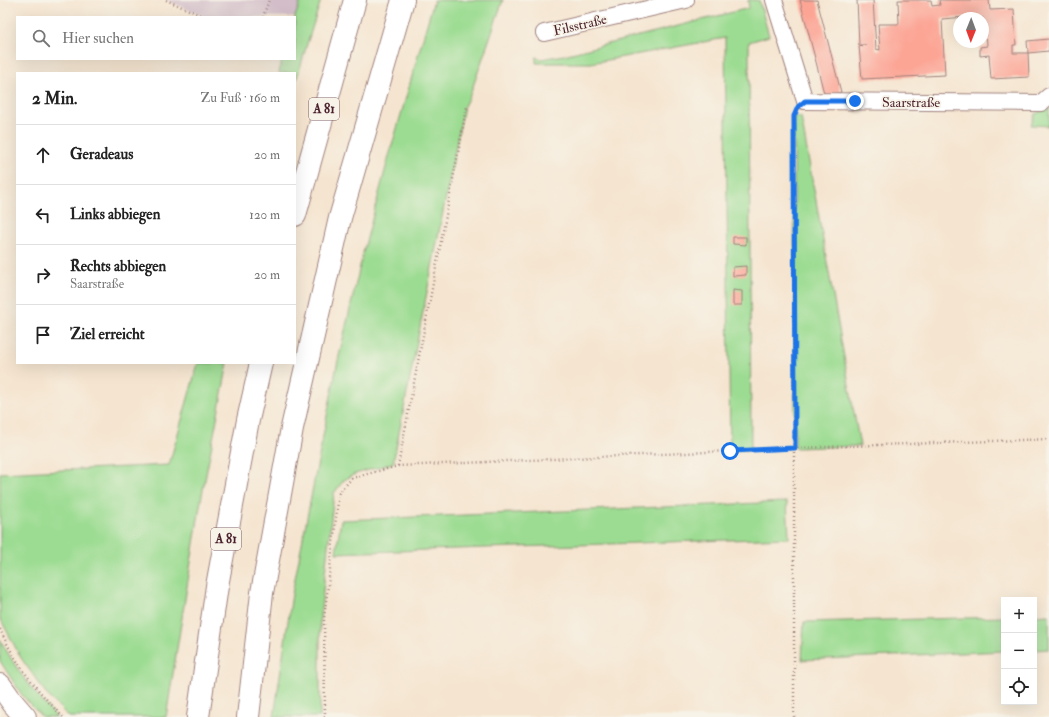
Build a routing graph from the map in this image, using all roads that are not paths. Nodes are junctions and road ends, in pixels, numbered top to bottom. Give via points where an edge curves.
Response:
1 (355, 0) edge
2 (403, 0) edge
3 (686, 0) edge
4 (774, 0) edge
5 (544, 33) dead end
6 (1049, 96) edge
7 (296, 211) edge
8 (261, 364) edge
9 (0, 685) edge
10 (25, 717) edge
11 (198, 717) edge
12 (248, 717) edge

1 - 7 main road, A 81
2 - 12 main road via 340,218 292,428 262,593
3 - 5 street, Filsstraße
4 - 6 street, Saarstraße via 805,101 1041,103
8 - 11 main road, A 81 via 217,586
9 - 10 main road

